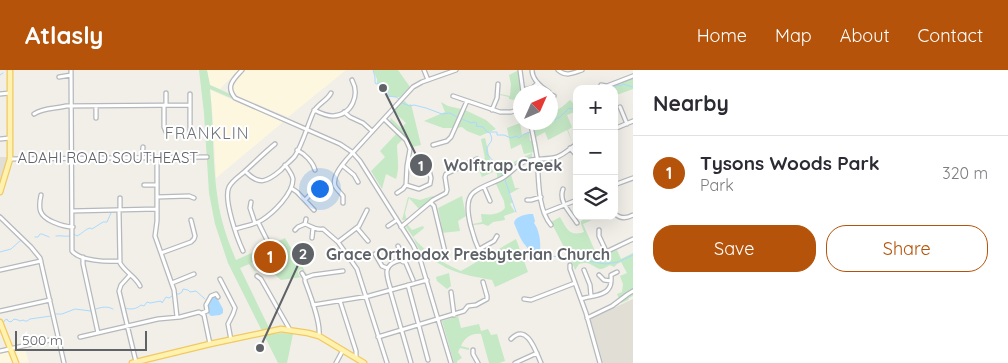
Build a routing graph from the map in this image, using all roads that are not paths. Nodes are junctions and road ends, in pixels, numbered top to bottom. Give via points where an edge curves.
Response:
1 (10, 70) edge
2 (71, 70) edge
3 (242, 70) edge
4 (424, 70) edge
5 (456, 70) edge
6 (520, 70) edge
7 (532, 70) edge
8 (558, 70) edge
9 (582, 70) edge
10 (71, 75) junction
11 (59, 76) dead end
12 (633, 76) edge
13 (352, 80) dead end
14 (428, 80) junction
15 (538, 83) junction
16 (498, 84) dead end
17 (522, 85) edge
18 (536, 85) edge
19 (540, 85) edge
20 (610, 85) edge
21 (10, 93) junction
22 (166, 93) dead end
23 (331, 93) dead end
24 (0, 94) edge
25 (190, 94) dead end
26 (453, 96) dead end
27 (467, 101) junction
28 (165, 105) junction
29 (190, 105) junction
30 (71, 106) junction
31 (96, 106) junction
32 (620, 107) dead end
33 (314, 110) junction
34 (492, 110) junction
35 (513, 111) edge
36 (344, 112) junction
37 (34, 114) dead end
38 (96, 118) dead end
39 (384, 118) junction
40 (633, 121) edge
41 (627, 124) junction
42 (618, 127) edge
43 (307, 130) junction
44 (531, 130) edge
45 (190, 131) dead end
46 (372, 131) junction
47 (166, 132) dead end
48 (10, 138) junction
49 (0, 139) edge
50 (275, 144) dead end
51 (433, 145) dead end
52 (573, 146) edge
53 (143, 147) dead end
54 (570, 148) junction
55 (298, 150) junction
56 (573, 151) edge
57 (352, 152) junction
58 (207, 157) dead end
59 (72, 158) junction
60 (142, 158) junction
61 (157, 158) junction
62 (10, 159) junction
63 (477, 159) dead end
64 (537, 160) junction
65 (342, 165) junction
66 (285, 166) junction
67 (428, 166) dead end
68 (315, 170) dead end
69 (244, 171) junction
70 (633, 178) edge
71 (358, 182) dead end
72 (618, 184) edge
73 (144, 185) dead end
74 (157, 185) junction
75 (406, 185) junction
76 (484, 187) junction
77 (291, 188) junction
78 (563, 189) dead end
79 (0, 192) edge
80 (312, 192) dead end
81 (397, 193) dead end
82 (41, 195) dead end
83 (157, 197) junction
84 (541, 197) junction
85 (120, 198) dead end
86 (194, 198) dead end
87 (305, 200) junction
88 (527, 200) dead end
89 (490, 201) dead end
90 (251, 202) dead end
91 (573, 202) edge
92 (342, 203) dead end
93 (431, 203) junction
94 (565, 205) junction
95 (120, 210) junction
96 (157, 210) junction
97 (314, 210) dead end
98 (367, 210) dead end
99 (72, 211) junction
100 (544, 213) junction
101 (0, 216) edge
102 (618, 216) edge
103 (633, 216) edge
104 (306, 219) dead end
105 (191, 220) dead end
106 (397, 220) junction
107 (256, 222) junction
108 (577, 223) dead end
109 (305, 224) junction
110 (551, 225) dead end
111 (388, 226) dead end
112 (402, 226) junction
113 (72, 227) junction
114 (313, 228) junction
115 (356, 228) junction
116 (235, 229) junction
117 (295, 230) dead end
118 (599, 230) dead end
119 (497, 236) dead end
120 (312, 238) dead end
121 (633, 239) edge
122 (368, 241) dead end
123 (268, 242) dead end
124 (338, 242) junction
125 (398, 246) dead end
126 (478, 250) junction
127 (243, 251) dead end
128 (606, 251) junction
129 (445, 252) dead end
130 (161, 253) junction
131 (595, 254) dead end
132 (378, 256) dead end
133 (83, 257) junction
134 (403, 259) junction
135 (483, 259) dead end
136 (41, 261) junction
137 (120, 261) junction
138 (570, 264) dead end
139 (387, 268) junction
140 (0, 270) edge
141 (343, 271) dead end
142 (585, 272) dead end
143 (617, 272) dead end
144 (302, 273) dead end
145 (194, 274) dead end
146 (130, 275) junction
147 (598, 275) dead end
148 (257, 276) dead end
149 (305, 278) junction
150 (220, 279) dead end
151 (413, 280) dead end
152 (427, 280) junction
153 (611, 281) junction
154 (483, 282) dead end
155 (172, 283) junction
156 (575, 283) junction
157 (408, 285) junction
158 (140, 286) dead end
159 (390, 290) junction
160 (633, 291) edge
161 (451, 292) dead end
162 (216, 294) dead end
163 (592, 296) junction
164 (366, 297) junction
165 (524, 299) dead end
166 (581, 299) junction
167 (50, 300) junction
168 (340, 301) junction
169 (313, 305) junction
170 (0, 311) edge
171 (202, 313) junction
172 (454, 314) junction
173 (177, 318) junction
174 (587, 318) junction
175 (438, 320) junction
176 (0, 322) edge
177 (420, 325) junction
178 (128, 326) junction
179 (290, 330) junction
180 (401, 330) junction
181 (98, 333) junction
182 (319, 336) junction
183 (80, 337) dead end
184 (378, 337) junction
185 (511, 339) dead end
186 (50, 340) dead end
187 (231, 340) junction
188 (210, 344) junction
189 (10, 349) junction
190 (343, 350) junction
191 (473, 350) dead end
192 (0, 351) edge
193 (536, 353) junction
194 (356, 358) junction
195 (428, 360) dead end
196 (16, 363) edge
197 (64, 363) edge
198 (134, 363) edge
199 (336, 363) edge
200 (364, 363) edge
201 (387, 363) edge
202 (411, 363) edge
203 (451, 363) edge
204 (478, 363) edge
205 (516, 363) edge
206 (541, 363) edge
207 (600, 363) edge

1 - 21 main road
2 - 10 street
3 - 43 street via 230,88 236,98
4 - 14 street
5 - 14 street
6 - 17 street
7 - 15 street
8 - 9 street via 567,75
10 - 11 street
10 - 30 street
12 - 20 street
13 - 36 street via 355,100
14 - 39 street via 413,87
15 - 18 street
15 - 19 street
16 - 34 street
21 - 24 street
21 - 48 main road
22 - 28 street
23 - 33 street
25 - 29 street
26 - 27 street
27 - 34 street
27 - 51 street via 451,137
28 - 29 street
28 - 31 street
28 - 47 street
29 - 45 street
30 - 31 street
30 - 37 street via 44,109
30 - 59 street
31 - 38 street
32 - 41 street
33 - 36 street via 332,116
33 - 43 street
34 - 35 street
36 - 46 street
39 - 46 street
39 - 75 street via 410,147
40 - 41 street
41 - 42 street
43 - 55 street
43 - 57 street
44 - 64 street
46 - 57 street
48 - 49 street
48 - 62 main road
50 - 69 street
52 - 54 street
53 - 60 street
54 - 56 street
54 - 64 street via 558,156
55 - 66 street
55 - 68 street
57 - 65 street
57 - 106 street
58 - 61 street, ADAHI ROAD SOUTHEAST
59 - 60 street, ADAHI ROAD SOUTHEAST
59 - 62 street, ADAHI ROAD SOUTHEAST
59 - 99 street
60 - 61 street, ADAHI ROAD SOUTHEAST
61 - 74 street
62 - 79 main road
63 - 93 street via 446,174 447,191
64 - 76 street via 522,163
64 - 84 street
65 - 71 street
65 - 92 street via 335,182 344,196
66 - 69 street via 265,180 255,180
66 - 77 street via 292,175
67 - 75 street via 430,184 419,189
69 - 116 street via 228,192
70 - 72 street
73 - 74 street
74 - 83 street
75 - 81 street
76 - 89 street
76 - 126 street via 473,193 468,205
77 - 87 street
77 - 107 street via 280,205
78 - 94 street
80 - 87 street
82 - 113 street via 40,210 45,218 63,227
83 - 86 street
83 - 96 street
84 - 88 street
84 - 100 street
85 - 95 street
87 - 97 street
90 - 107 street
91 - 94 street
93 - 112 street
93 - 129 street
94 - 100 street
94 - 108 street
95 - 96 street
95 - 99 street
95 - 137 street
96 - 130 street via 155,236
98 - 115 street
99 - 113 street
100 - 110 street
101 - 136 street
102 - 103 street
104 - 109 street
105 - 130 street via 194,240
106 - 111 street
106 - 112 street
107 - 116 street
107 - 123 street
109 - 114 street
109 - 117 street
112 - 152 street
113 - 133 street via 73,252
114 - 120 street
114 - 124 street via 323,229
115 - 122 street
115 - 124 street
116 - 127 street
118 - 128 street
119 - 126 street
121 - 128 street
124 - 164 street via 356,265
125 - 134 street
126 - 135 street
128 - 131 street
130 - 155 street
132 - 139 street via 382,266
133 - 137 street via 102,262
133 - 181 street
134 - 139 street via 392,262
134 - 151 street
136 - 140 street
136 - 167 street
137 - 146 street
138 - 156 street
139 - 159 street
141 - 149 street
142 - 163 street
143 - 153 street via 611,275
144 - 149 street
145 - 155 street
146 - 158 street
146 - 178 street via 119,291
147 - 153 street
148 - 179 street
149 - 169 street
150 - 187 street via 235,308 228,324
152 - 157 street
152 - 175 street
153 - 163 street via 607,291
154 - 172 street via 486,300
155 - 173 street
156 - 165 street via 531,300
156 - 166 street
157 - 159 street
157 - 177 street
159 - 164 street
159 - 180 street
160 - 174 street
161 - 172 street
162 - 171 street via 211,296
163 - 166 street
164 - 168 street
164 - 184 street
166 - 174 street
167 - 170 street
167 - 197 street
168 - 169 street
168 - 194 street
169 - 182 street
171 - 173 street
171 - 188 street
172 - 175 street
173 - 178 street
174 - 207 street
175 - 177 street
175 - 203 street
176 - 189 main road
177 - 180 street
177 - 195 street
178 - 181 street
178 - 198 street
179 - 182 main road
179 - 187 main road
180 - 184 street
180 - 202 street
181 - 183 street
182 - 190 main road
184 - 201 street
185 - 193 street via 525,335
186 - 189 street
187 - 188 main road
188 - 198 main road
189 - 192 street
189 - 196 main road
190 - 194 main road
190 - 199 street
191 - 204 street
193 - 205 street
193 - 206 street
194 - 200 main road

